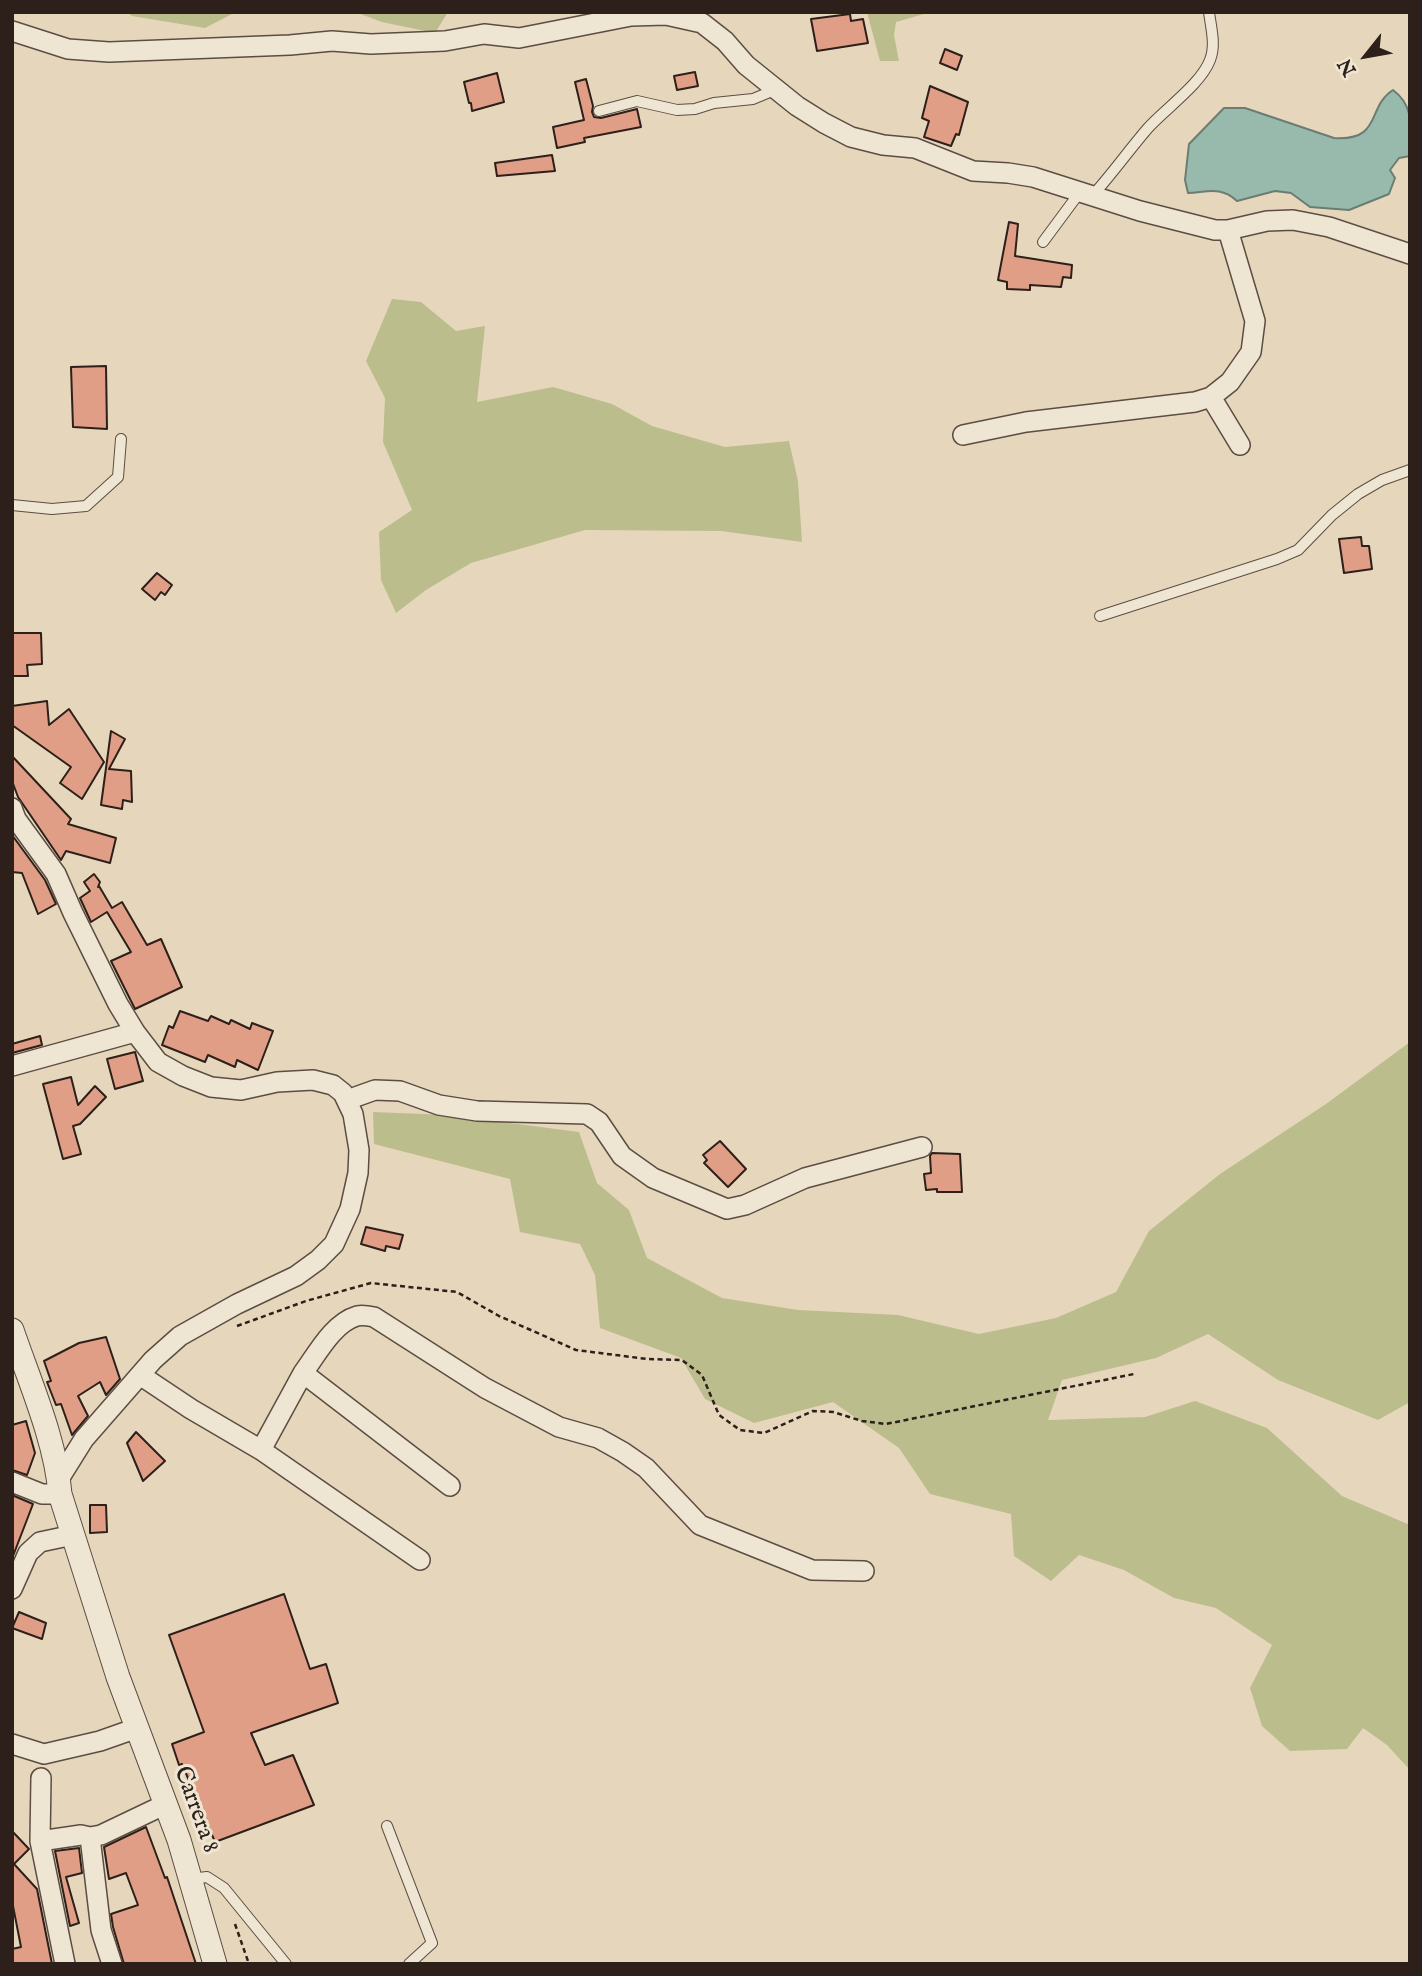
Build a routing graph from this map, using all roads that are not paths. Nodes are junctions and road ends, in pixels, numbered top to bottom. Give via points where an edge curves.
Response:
1 (1209, 12) edge
2 (12, 31) edge
3 (777, 89) junction
4 (599, 111) dead end
5 (1086, 194) junction
6 (1228, 230) junction
7 (1043, 242) dead end
8 (1410, 254) edge
9 (1211, 397) junction
10 (963, 435) dead end
11 (121, 439) dead end
12 (1240, 445) dead end
13 (1410, 470) edge
14 (12, 505) edge
15 (1100, 616) dead end
16 (12, 808) edge
17 (135, 1032) junction
18 (12, 1066) edge
19 (347, 1100) junction
20 (922, 1147) dead end
21 (12, 1329) edge
22 (303, 1373) junction
23 (140, 1375) junction
24 (261, 1450) junction
25 (12, 1482) edge
26 (59, 1486) junction
27 (450, 1486) dead end
28 (73, 1535) junction
29 (420, 1560) dead end
30 (864, 1571) dead end
31 (13, 1586) edge
32 (137, 1728) junction
33 (12, 1744) edge
34 (41, 1777) dead end
35 (166, 1804) junction
36 (387, 1826) dead end
37 (90, 1837) junction
38 (40, 1841) junction
39 (191, 1879) junction
40 (65, 1964) edge
41 (112, 1964) edge
42 (215, 1964) edge
43 (286, 1964) edge
44 (409, 1964) edge

1 - 5 lane via 1214,49 1209,64 1117,168
2 - 3 street via 68,50 109,52 332,41 445,41 484,34 519,37 596,21 666,15 702,23
3 - 4 lane via 753,99 695,109 637,101
3 - 5 street via 851,137 915,148 973,171 1033,177
5 - 6 street via 1172,220
5 - 7 lane
6 - 8 street via 1293,220
6 - 9 street via 1255,321 1251,352 1230,382
9 - 10 street
9 - 12 street
11 - 14 lane via 118,477 86,506
13 - 15 lane via 1358,494 1298,550
16 - 17 street via 56,874
17 - 18 street
17 - 19 street via 158,1062 211,1087 241,1090 313,1080 333,1085
19 - 20 street via 375,1090 400,1091 439,1105 477,1111 587,1114 622,1156 653,1178 727,1209 805,1178
19 - 23 street via 354,1114 358,1173 350,1209 334,1244 296,1276 180,1336
21 - 26 street, Carrera 8 via 43,1419
22 - 24 street
22 - 27 street
22 - 30 street via 345,1322 359,1315 374,1317 485,1388 559,1427 598,1438 623,1452 646,1468 699,1525 812,1570
23 - 24 street
23 - 26 street via 85,1439
24 - 29 street
25 - 26 street via 42,1493
26 - 28 street, Carrera 8
28 - 31 street via 40,1542 28,1553
28 - 32 street, Carrera 8
32 - 33 street via 44,1754
32 - 35 street, Carrera 8
34 - 38 street
35 - 37 street
35 - 39 street, Carrera 8
36 - 44 lane via 432,1943
37 - 38 street
37 - 41 street via 101,1930
38 - 40 street
39 - 42 street, Carrera 8
39 - 43 lane via 207,1877 224,1888

